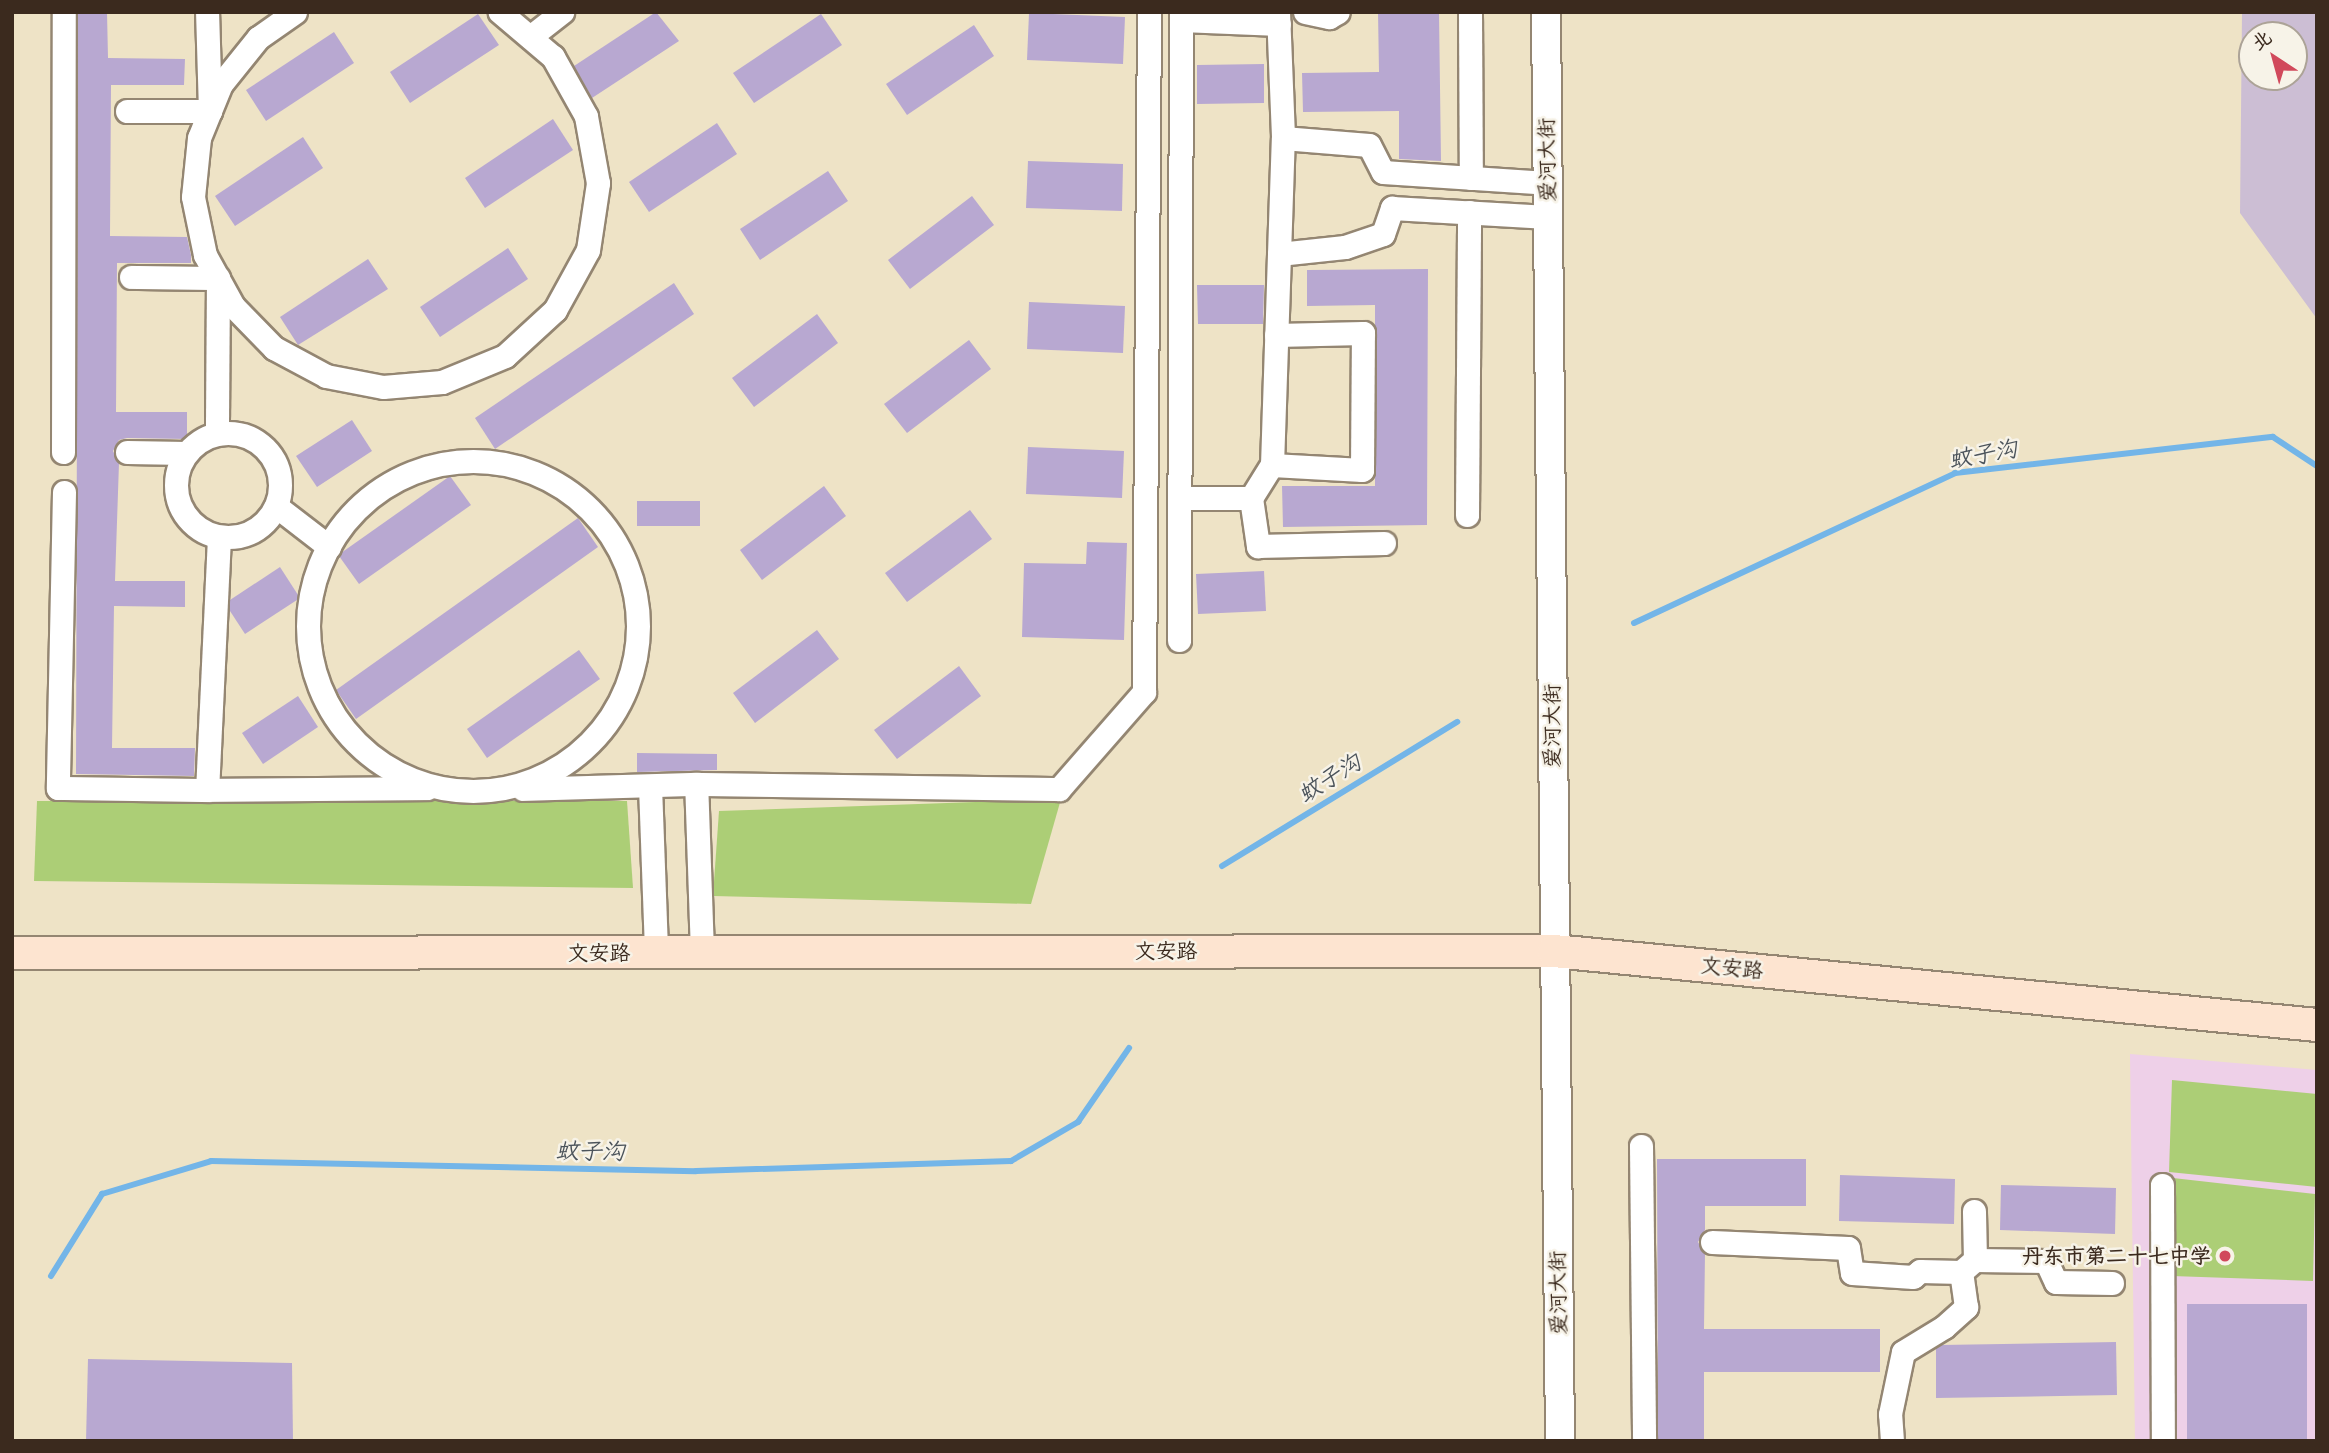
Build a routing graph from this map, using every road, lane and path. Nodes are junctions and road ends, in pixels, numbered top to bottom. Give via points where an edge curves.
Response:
1 (64, 12) edge
2 (207, 12) edge
3 (295, 12) edge
4 (500, 12) edge
5 (562, 12) edge
6 (1149, 12) edge
7 (1305, 12) edge
8 (1338, 12) edge
9 (1470, 12) edge
10 (1546, 12) edge
11 (1181, 16) edge
12 (1279, 18) edge
13 (530, 37) junction
14 (127, 111) dead end
15 (210, 111) junction
16 (1283, 138) junction
17 (1471, 178) junction
18 (1547, 183) junction
19 (1469, 212) junction
20 (1548, 217) junction
21 (1279, 254) junction
22 (131, 277) dead end
23 (218, 278) junction
24 (1276, 335) junction
25 (217, 434) junction
26 (63, 452) dead end
27 (127, 452) dead end
28 (186, 453) junction
29 (1272, 465) junction
30 (64, 492) dead end
31 (1180, 498) junction
32 (1251, 498) junction
33 (276, 506) junction
34 (1467, 515) dead end
35 (219, 537) junction
36 (1384, 543) dead end
37 (329, 547) junction
38 (1179, 640) dead end
39 (696, 784) junction
40 (650, 786) junction
41 (438, 788) junction
42 (207, 790) junction
43 (495, 790) junction
44 (1554, 951) junction
45 (702, 952) junction
46 (12, 953) edge
47 (656, 953) junction
48 (2317, 1025) edge
49 (1641, 1146) dead end
50 (2162, 1185) dead end
51 (1974, 1211) dead end
52 (1712, 1242) dead end
53 (1968, 1266) junction
54 (2112, 1283) dead end
55 (1560, 1441) edge
56 (1644, 1441) edge
57 (1892, 1441) edge
58 (2163, 1441) edge

1 - 26 street
2 - 15 street
3 - 15 street via 258,38 221,84
4 - 13 street
5 - 13 street
6 - 39 street via 1144,692 1059,789
7 - 8 street via 1329,17
9 - 17 street
10 - 18 street, 爱河大街
11 - 12 street
11 - 31 street
12 - 16 street
13 - 23 street via 553,57 586,116 598,183 587,250 562,298 505,356 442,382 383,387 326,376 274,348 233,306
14 - 15 street
15 - 23 street via 199,138 193,197 205,255
16 - 17 street via 1369,145 1383,172
16 - 21 street
17 - 18 street
18 - 20 street, 爱河大街
19 - 20 street
19 - 21 street via 1392,208 1383,233 1345,247
19 - 34 street
20 - 44 street, 爱河大街
21 - 24 street
22 - 23 street
23 - 25 street
24 - 29 street
24 - 29 street via 1363,333 1362,470
25 - 28 street
25 - 33 street via 249,437 273,458 279,482
27 - 28 street
28 - 35 street via 177,469 178,505 195,526
29 - 32 street
30 - 42 street via 58,788
31 - 32 street
31 - 38 street
32 - 36 street via 1258,546
33 - 35 street via 254,530
33 - 37 street
35 - 42 street
37 - 41 street via 313,581 307,633 317,683 342,728 385,767
37 - 43 street via 370,496 415,471 466,460 517,466 564,487 607,526 632,577 638,622 627,690 596,738 550,773
39 - 40 street
39 - 45 street
40 - 43 street
40 - 47 street
41 - 42 street
41 - 43 street
44 - 45 main road, 文安路
44 - 48 main road, 文安路
44 - 55 street, 爱河大街
45 - 47 main road, 文安路
46 - 47 main road, 文安路
49 - 56 street
50 - 58 street
51 - 53 street
52 - 53 street via 1848,1248 1852,1273 1913,1277 1920,1271
53 - 54 street via 2046,1261 2056,1282
53 - 57 street via 1966,1307 1944,1328 1903,1352 1890,1414

